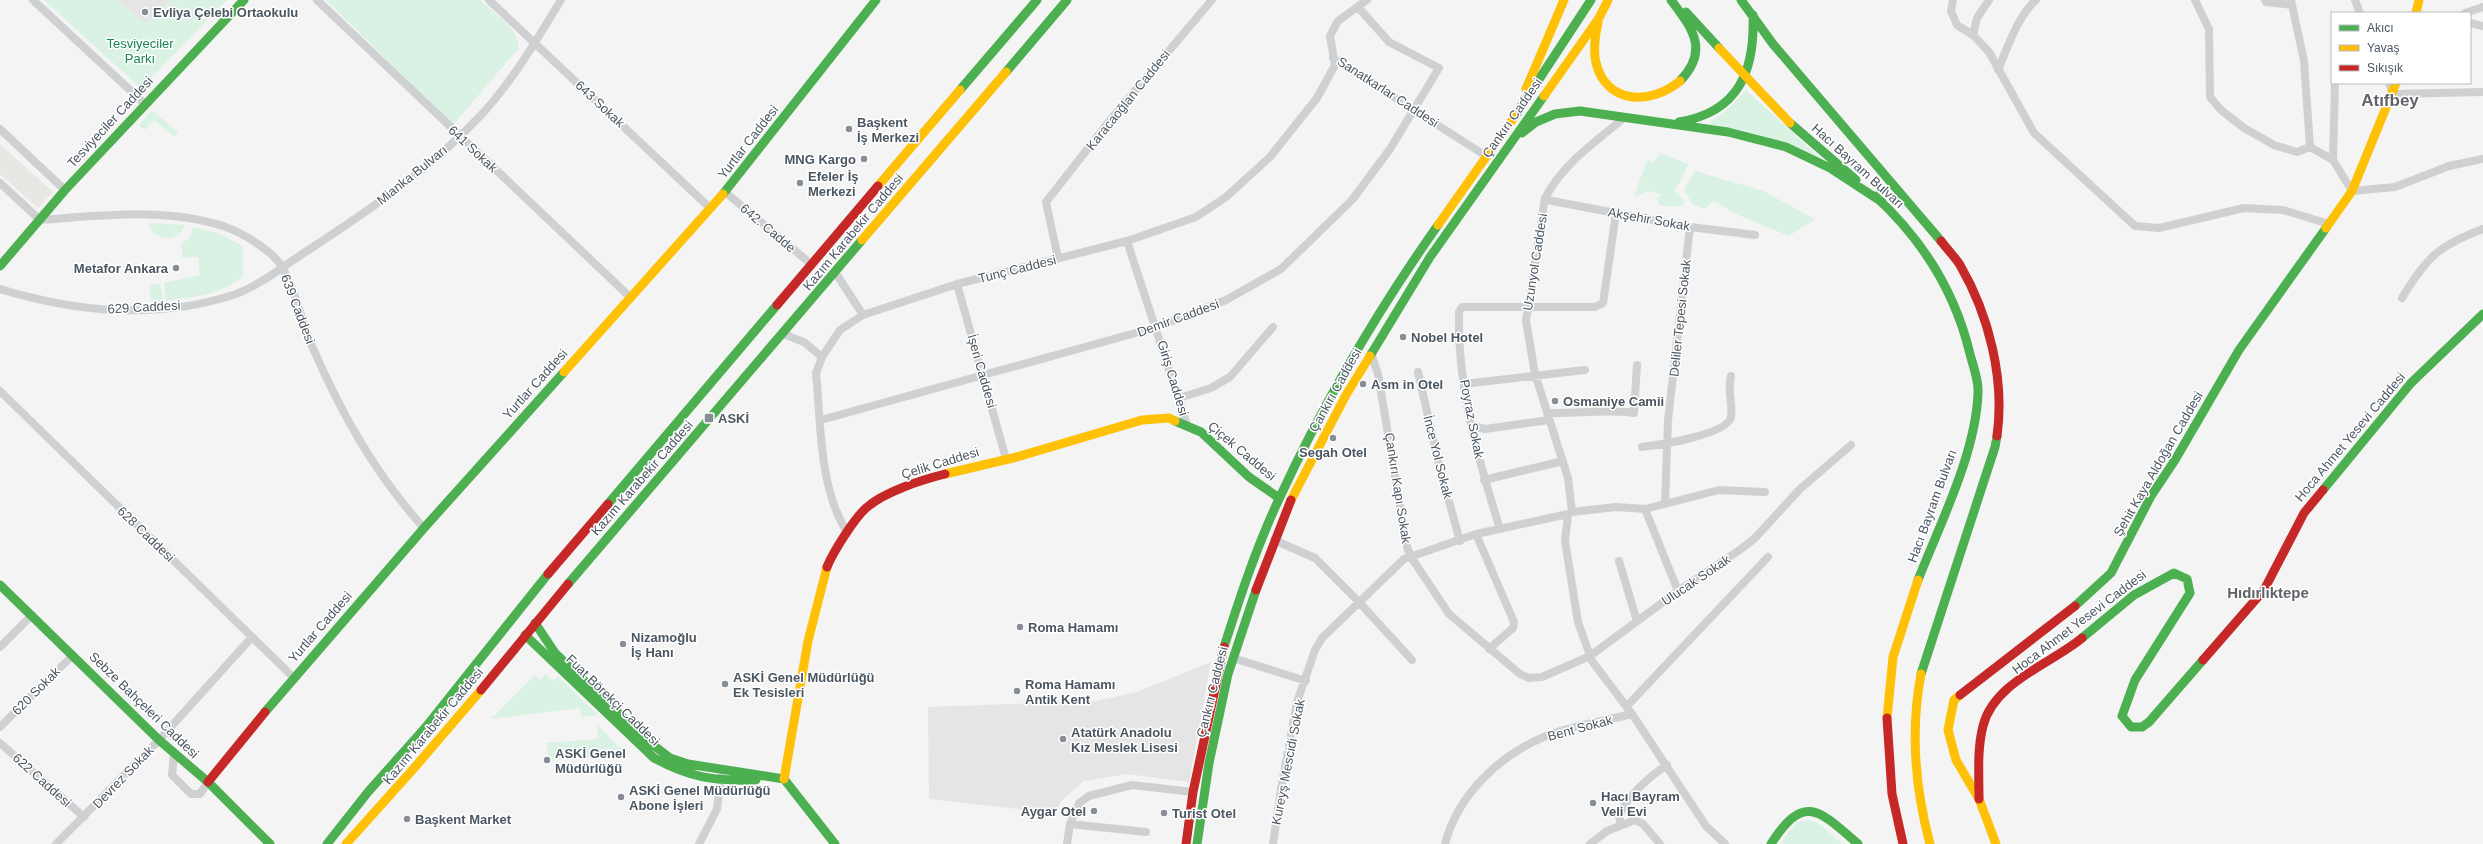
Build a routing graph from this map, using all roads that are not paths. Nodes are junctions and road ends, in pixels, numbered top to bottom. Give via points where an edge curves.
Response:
1 (32, 0) edge
2 (244, 0) edge
3 (317, 0) edge
4 (489, 0) edge
5 (561, 0) edge
6 (876, 0) edge
7 (1038, 0) edge
8 (1067, 0) edge
9 (1212, 0) edge
10 (1367, 0) edge
11 (1564, 0) edge
12 (1591, 0) edge
13 (1608, 0) edge
14 (1671, 0) edge
15 (1674, 0) edge
16 (1953, 0) edge
17 (1989, 0) edge
18 (2036, 0) edge
19 (2195, 0) edge
20 (2265, 0) edge
21 (2355, 0) edge
22 (1742, 1) edge
23 (2416, 1) edge
24 (2291, 2) edge
25 (2483, 7) edge
26 (1358, 8) junction
27 (2360, 12) edge
28 (2416, 12) edge
29 (2468, 12) edge
30 (1753, 15) junction
31 (1599, 18) junction
32 (2471, 23) edge
33 (2483, 26) edge
34 (1973, 35) junction
35 (535, 43) junction
36 (1333, 58) junction
37 (1998, 70) junction
38 (2335, 84) edge
39 (2389, 84) edge
40 (2396, 84) edge
41 (2483, 92) edge
42 (2393, 94) junction
43 (145, 104) junction
44 (1414, 108) junction
45 (1624, 118) junction
46 (1653, 123) junction
47 (1510, 124) junction
48 (0, 128) edge
49 (460, 137) junction
50 (1510, 143) junction
51 (2310, 147) junction
52 (1486, 156) junction
53 (2483, 159) edge
54 (2333, 160) junction
55 (0, 183) edge
56 (65, 190) junction
57 (2352, 191) junction
58 (725, 192) junction
59 (1545, 198) junction
60 (1882, 202) junction
61 (710, 208) junction
62 (1616, 213) junction
63 (40, 220) junction
64 (2329, 224) junction
65 (1690, 227) junction
66 (2483, 229) edge
67 (1755, 235) dead end
68 (1127, 241) junction
69 (1058, 258) junction
70 (811, 264) junction
71 (0, 266) edge
72 (282, 266) junction
73 (835, 272) junction
74 (957, 284) junction
75 (0, 289) edge
76 (630, 297) junction
77 (2402, 298) dead end
78 (1528, 308) junction
79 (863, 314) junction
80 (2483, 314) edge
81 (1157, 327) junction
82 (1273, 327) dead end
83 (783, 334) junction
84 (1371, 352) junction
85 (822, 357) junction
86 (1636, 365) dead end
87 (1585, 370) dead end
88 (1418, 372) dead end
89 (1536, 374) junction
90 (1731, 376) dead end
91 (983, 377) junction
92 (1464, 384) junction
93 (0, 391) edge
94 (1179, 398) junction
95 (1548, 416) junction
96 (821, 420) junction
97 (1187, 425) junction
98 (1472, 426) junction
99 (1667, 443) junction
100 (1851, 445) dead end
101 (1642, 448) dead end
102 (1006, 459) junction
103 (1563, 461) junction
104 (1484, 480) junction
105 (1765, 492) dead end
106 (1279, 498) junction
107 (1665, 504) junction
108 (1645, 509) junction
109 (1570, 513) junction
110 (424, 528) junction
111 (1500, 529) junction
112 (847, 532) junction
113 (1476, 534) junction
114 (1274, 540) junction
115 (1460, 541) junction
116 (1411, 556) junction
117 (1768, 556) dead end
118 (1619, 561) dead end
119 (0, 585) edge
120 (1678, 591) junction
121 (1358, 601) junction
122 (32, 615) junction
123 (1638, 621) junction
124 (535, 623) junction
125 (525, 635) junction
126 (252, 638) junction
127 (0, 647) edge
128 (1489, 649) junction
129 (73, 655) junction
130 (1590, 656) junction
131 (1233, 658) junction
132 (1412, 660) dead end
133 (293, 677) junction
134 (1306, 681) junction
135 (1627, 706) junction
136 (1632, 714) junction
137 (0, 727) edge
138 (159, 740) junction
139 (0, 743) edge
140 (174, 754) junction
141 (1667, 765) junction
142 (721, 770) junction
143 (784, 779) junction
144 (721, 781) junction
145 (208, 782) junction
146 (368, 792) junction
147 (1193, 792) junction
148 (1979, 799) junction
149 (384, 803) junction
150 (84, 817) junction
151 (1070, 824) junction
152 (1621, 824) junction
153 (1146, 832) dead end
154 (56, 844) edge
155 (270, 844) edge
156 (317, 844) edge
157 (327, 844) edge
158 (346, 844) edge
159 (356, 844) edge
160 (699, 844) edge
161 (835, 844) edge
162 (1067, 844) edge
163 (1186, 844) edge
164 (1197, 844) edge
165 (1273, 844) edge
166 (1445, 844) edge
167 (1590, 844) edge
168 (1660, 844) edge
169 (1726, 844) edge
170 (1771, 844) edge
171 (1858, 844) edge
172 (1903, 844) edge
173 (1930, 844) edge
174 (1996, 844) edge

1 - 43 street
2 - 43 main road, Tesviyeciler Caddesi
3 - 49 street, 641 Sokak
4 - 35 street, 643 Sokak
5 - 35 street, Mianka Bulvarı
6 - 58 main road, Yurtlar Caddesi
7 - 70 main road, Kazım Karabekir Caddesi
8 - 73 main road, Kazım Karabekir Caddesi
9 - 69 street, Karacaoğlan Caddesi via 1111,119 1046,202
10 - 26 street, Sanatkarlar Caddesi
11 - 47 main road
12 - 47 main road, Çankırı Caddesi
13 - 31 main road, Çankırı Caddesi
14 - 31 main road via 1692,30 1696,52 1686,76 1679,85 1657,96 1642,98 1620,94 1603,79 1597,66 1595,52
15 - 60 main road, Hacı Bayram Bulvarı, bridge via 1790,122
16 - 34 street via 1951,11 1957,25
17 - 34 street via 1977,18
18 - 37 street via 2030,5 2011,38
19 - 51 street via 2209,30 2210,97 2221,110 2244,128 2274,145 2297,152
20 - 24 street
21 - 27 street
22 - 30 main road, Hacı Bayram Bulvarı
23 - 28 main road
24 - 51 street via 2304,61
25 - 29 street
26 - 36 street, Sanatkarlar Caddesi via 1338,21 1330,36
26 - 44 street, Demir Caddesi via 1390,42 1440,68
30 - 46 main road via 1753,48 1741,84 1732,98 1721,108 1690,122
30 - 173 main road, Hacı Bayram Bulvarı via 1773,44 1918,212 1960,265 1981,313 1996,364 2000,412 1995,448 1923,661 1917,687 1914,713 1916,780 1919,807
31 - 50 main road, Çankırı Caddesi
32 - 33 street
34 - 37 street via 1989,52
35 - 49 street, Mianka Bulvarı via 503,87
35 - 61 street, 643 Sokak
36 - 44 street, Sanatkarlar Caddesi
36 - 68 street, Tunç Caddesi via 1335,65 1317,98 1270,157 1226,198 1196,217
37 - 64 street via 2034,133 2135,226 2159,228 2244,208 2283,210
38 - 54 street
39 - 42 street
40 - 42 main road, Şehit Kaya Aldoğan Caddesi
41 - 42 street
42 - 57 main road, Şehit Kaya Aldoğan Caddesi
43 - 56 main road, Tesviyeciler Caddesi
44 - 52 street, Sanatkarlar Caddesi
44 - 81 street, Demir Caddesi via 1390,149 1352,200 1280,269 1226,300
45 - 46 main road
45 - 50 main road via 1580,111 1555,114 1536,122
45 - 59 street, Uzunyol Caddesi via 1575,159 1554,182
46 - 60 main road via 1728,132 1786,148 1830,168
47 - 52 main road, Çankırı Caddesi
48 - 56 street
49 - 72 street, Mianka Bulvarı via 383,199
49 - 76 street, 641 Sokak
50 - 84 main road, Çankırı Caddesi via 1430,257
51 - 54 street
52 - 106 main road, Çankırı Caddesi via 1404,274 1322,415
53 - 57 street via 2449,166 2395,187
54 - 57 street
55 - 63 street
56 - 63 main road, Tesviyeciler Caddesi
57 - 64 main road, Şehit Kaya Aldoğan Caddesi
58 - 61 main road, Yurtlar Caddesi
58 - 70 street, 642. Cadde
59 - 62 street, Akşehir Sokak
59 - 78 street, Uzunyol Caddesi
60 - 172 main road, Hacı Bayram Bulvarı via 1921,245 1942,276 1966,329 1979,394 1962,468 1899,634 1890,671 1888,751
61 - 76 main road, Yurtlar Caddesi
62 - 65 street, Akşehir Sokak
62 - 78 street via 1603,303 1595,307
63 - 71 main road, Tesviyeciler Caddesi
63 - 72 street, 639 Caddesi via 121,215 205,221 243,234 265,249
64 - 148 main road, Şehit Kaya Aldoğan Caddesi via 2239,350 2151,496 2111,573 2090,594 1954,700 1948,730 1956,760
65 - 67 street, Akşehir Sokak
65 - 99 street, Deliler Tepesi Sokak via 1679,307 1680,322
66 - 77 street via 2446,245 2418,271
68 - 69 street, Tunç Caddesi
68 - 81 street, Giriş Caddesi
69 - 74 street, Tunç Caddesi
70 - 146 main road, Kazım Karabekir Caddesi via 546,576 425,728
72 - 75 street, 629 Caddesi via 235,294 170,307 130,311 83,309 37,300
72 - 110 street, 639 Caddesi via 311,344 341,410 367,455 396,497
73 - 79 street
73 - 83 main road, Kazım Karabekir Caddesi
74 - 79 street, Tunç Caddesi
74 - 91 street, İşeri Caddesi
76 - 110 main road, Yurtlar Caddesi
78 - 89 street, Uzunyol Caddesi via 1526,321
78 - 92 street, Poyraz Sokak via 1462,307 1459,322
79 - 85 street, Tunç Caddesi via 840,330
80 - 148 main road, Hoca Ahmet Yesevi Caddesi via 2411,383 2304,514 2264,590 2149,722 2142,727 2130,727 2122,716 2135,680 2190,593 2187,579 2174,572 2139,590 2075,643 2000,696 1987,714 1982,727
81 - 91 street, Demir Caddesi
81 - 94 street, Giriş Caddesi
82 - 94 street via 1230,377 1212,388
83 - 85 street via 804,342
83 - 124 main road, Kazım Karabekir Caddesi
84 - 114 main road, Çankırı Caddesi via 1323,437 1288,505
84 - 116 street, Çankırı Kapı Sokak via 1381,389 1407,547
85 - 96 street, Tunç Caddesi via 816,373
86 - 95 street via 1634,413 1604,411
87 - 89 street
88 - 115 street, İnce Yol Sokak via 1440,469
89 - 92 street
89 - 95 street, Uzunyol Caddesi
90 - 99 street via 1731,418 1726,425 1706,434
91 - 96 street, Demir Caddesi
91 - 102 street, İşeri Caddesi
92 - 98 street, Poyraz Sokak
93 - 126 street, 628 Caddesi
94 - 97 street, Giriş Caddesi
95 - 98 street via 1485,430
95 - 103 street, Uzunyol Caddesi
96 - 112 street, Tunç Caddesi via 828,492 839,520
97 - 102 main road, Çelik Caddesi via 1169,418 1142,420
97 - 106 main road, Çiçek Caddesi via 1201,432 1243,472
98 - 104 street, Poyraz Sokak
99 - 101 street
99 - 107 street, Deliler Tepesi Sokak
100 - 120 street, Ulucak Sokak via 1800,490 1755,538
102 - 112 main road, Çelik Caddesi via 940,475 901,488 866,508
103 - 104 street
103 - 109 street, Uzunyol Caddesi via 1568,478
104 - 111 street, Poyraz Sokak
105 - 107 street via 1719,490
106 - 147 main road, Çankırı Caddesi via 1241,594 1220,657
107 - 108 street
108 - 109 street via 1616,506
108 - 120 street
109 - 111 street
109 - 130 street, Uzunyol Caddesi via 1565,541 1578,622
110 - 133 main road, Yurtlar Caddesi
111 - 113 street
112 - 143 main road, Çelik Caddesi via 832,555 822,581 808,641
113 - 115 street
113 - 128 street via 1514,622 1513,628
114 - 121 street via 1315,558
114 - 131 main road, Çankırı Caddesi
115 - 116 street
116 - 121 street, Çankırı Kapı Sokak via 1404,559
116 - 128 street via 1449,614
117 - 135 street
118 - 123 street
119 - 122 main road, Sebze Bahçeleri Caddesi
120 - 123 street, Ulucak Sokak
121 - 132 street
121 - 134 street, Çankırı Kapı Sokak via 1348,615 1318,643
122 - 127 street
122 - 129 main road, Sebze Bahçeleri Caddesi
123 - 130 street, Ulucak Sokak
124 - 125 main road, Kazım Karabekir Caddesi
124 - 142 main road, Fuat Börekçi Caddesi via 555,653 648,741 670,758
125 - 144 main road, Fuat Börekçi Caddesi via 654,758 680,772
125 - 149 main road, Kazım Karabekir Caddesi via 472,703
126 - 133 street, 628 Caddesi
126 - 138 street, Devrez Sokak
128 - 130 street, Ulucak Sokak via 1520,674 1529,678 1542,677
129 - 137 street, 620 Sokak
129 - 138 main road, Sebze Bahçeleri Caddesi
130 - 135 street, Uzunyol Caddesi
131 - 134 street
131 - 164 main road, Çankırı Caddesi via 1209,763
133 - 145 main road, Yurtlar Caddesi
134 - 165 street, Kureyş Mescidi Sokak via 1297,702 1280,789
135 - 136 street, Uzunyol Caddesi
136 - 141 street, Uzunyol Caddesi
136 - 166 street, Bent Sokak via 1559,731 1508,758 1482,780 1468,798 1453,822
138 - 140 main road, Sebze Bahçeleri Caddesi
138 - 150 street, Devrez Sokak
139 - 150 street, 622 Caddesi
140 - 145 main road, Sebze Bahçeleri Caddesi
140 - 145 street via 172,775 191,794 200,794
141 - 152 street via 1648,779 1626,804 1619,816
141 - 169 street, Uzunyol Caddesi via 1706,826
142 - 143 main road, Fuat Börekçi Caddesi
142 - 144 street
143 - 144 main road, Fuat Börekçi Caddesi
143 - 161 main road
144 - 160 street via 717,809
145 - 155 main road, Sebze Bahçeleri Caddesi
146 - 156 main road, Kazım Karabekir Caddesi
146 - 157 main road, Kazım Karabekir Caddesi
147 - 151 street via 1132,785 1089,796 1079,804
147 - 163 main road, Çankırı Caddesi
148 - 174 main road, Şehit Kaya Aldoğan Caddesi
149 - 158 main road, Kazım Karabekir Caddesi
149 - 159 main road
150 - 154 street, Devrez Sokak
151 - 153 street
151 - 162 street
152 - 167 street
152 - 168 street via 1639,821
170 - 171 main road via 1787,818 1802,810 1819,812

